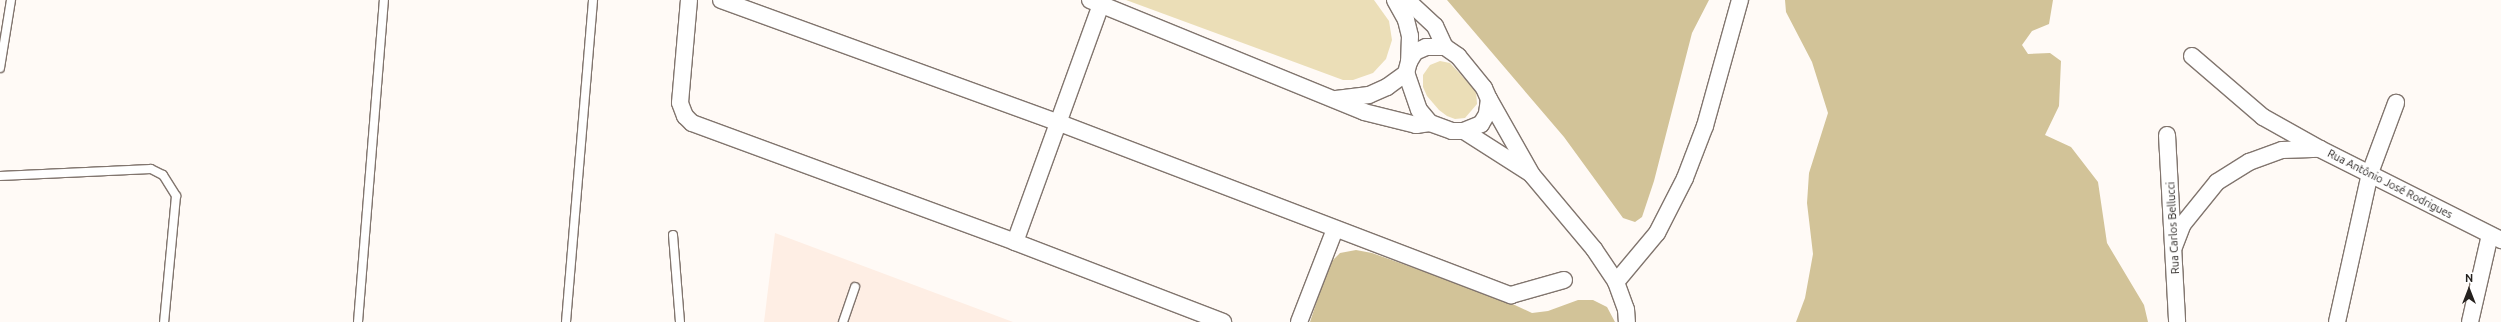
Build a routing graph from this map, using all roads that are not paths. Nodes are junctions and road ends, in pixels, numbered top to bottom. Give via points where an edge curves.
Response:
1 (11, 0) edge
2 (384, 0) edge
3 (593, 0) edge
4 (689, 0) edge
5 (721, 0) edge
6 (1395, 0) edge
7 (1407, 0) edge
8 (1740, 0) edge
9 (1095, 2) edge
10 (1445, 47) junction
11 (2192, 56) dead end
12 (0, 68) edge
13 (1408, 68) junction
14 (1334, 99) junction
15 (1489, 99) junction
16 (2396, 103) dead end
17 (1057, 122) junction
18 (1430, 123) junction
19 (1464, 131) junction
20 (2167, 135) dead end
21 (2320, 149) junction
22 (2370, 173) junction
23 (1532, 175) junction
24 (0, 176) edge
25 (1335, 229) junction
26 (673, 236) dead end
27 (2495, 237) edge
28 (1015, 242) junction
29 (2174, 247) junction
30 (1564, 280) dead end
31 (1616, 282) junction
32 (855, 287) dead end
33 (164, 322) edge
34 (358, 322) edge
35 (566, 322) edge
36 (680, 322) edge
37 (843, 322) edge
38 (1223, 322) edge
39 (1299, 322) edge
40 (1627, 322) edge
41 (2177, 322) edge
42 (2337, 322) edge
43 (2470, 322) edge

1 - 12 lane
2 - 34 lane
3 - 35 lane
4 - 28 street via 680,103 685,116 692,123
5 - 17 street
6 - 13 street via 1406,20 1410,36
7 - 10 street via 1435,26
8 - 31 street via 1705,126 1685,178 1657,233
9 - 14 street
9 - 17 street
10 - 13 street via 1426,47 1415,52
10 - 15 street via 1458,56 1470,70
11 - 21 street via 2263,117
13 - 14 street via 1387,87 1369,95
13 - 18 street via 1413,96
14 - 18 street via 1364,112 1409,123
15 - 19 street via 1487,114 1481,124
15 - 23 street
16 - 22 street
17 - 25 street
17 - 28 street
18 - 19 street via 1452,132
19 - 23 street
20 - 29 street, Rua Carlos Bellucci
21 - 22 street, Rua Antônio José Rodrigues
21 - 29 street, Rua Antônio José Rodrigues via 2282,150 2249,162 2218,182 2183,224
22 - 27 street, Rua Antônio José Rodrigues
22 - 42 street
23 - 31 street via 1594,249
24 - 33 lane via 150,169 163,175 176,196
25 - 30 street via 1511,295
25 - 39 street
26 - 36 lane
27 - 43 street
28 - 38 street
29 - 41 street, Rua Carlos Bellucci
31 - 40 street via 1626,309
32 - 37 lane

